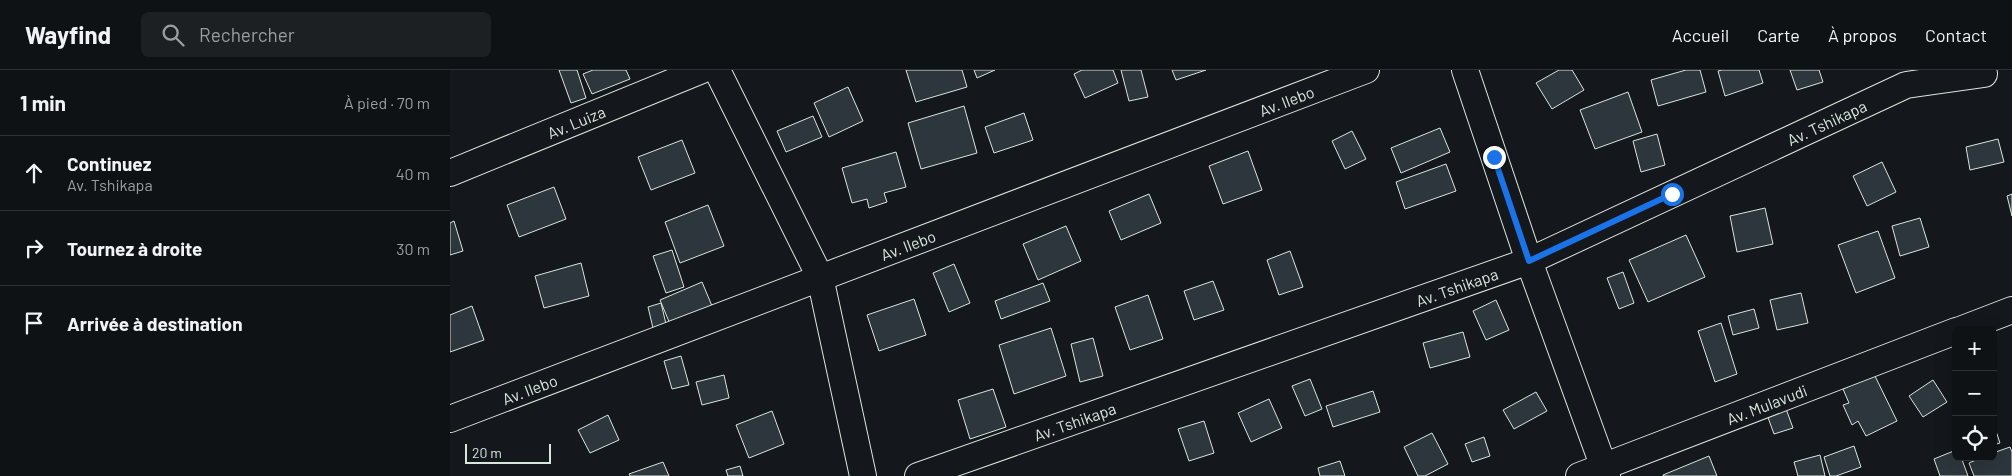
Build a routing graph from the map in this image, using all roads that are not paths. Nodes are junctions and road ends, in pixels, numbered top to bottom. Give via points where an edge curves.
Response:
1 (702, 70) edge
2 (717, 70) edge
3 (1366, 70) edge
4 (1465, 70) edge
5 (1984, 74) dead end
6 (1904, 78) edge
7 (450, 173) edge
8 (1529, 261) junction
9 (820, 277) junction
10 (2012, 310) edge
11 (1970, 326) edge
12 (1952, 333) edge
13 (450, 419) edge
14 (1605, 471) edge
15 (863, 476) edge
16 (918, 476) edge
17 (1579, 476) edge

1 - 7 street, Av. Luiza
2 - 9 street
3 - 9 street, Av. Ilebo
4 - 8 street
5 - 6 street, Av. Tshikapa
6 - 8 street, Av. Tshikapa
8 - 14 street
8 - 16 street, Av. Tshikapa
9 - 13 street, Av. Ilebo
9 - 15 street
10 - 11 street
12 - 14 street, Av. Mulavudi
14 - 17 street, Av. Mulavudi

